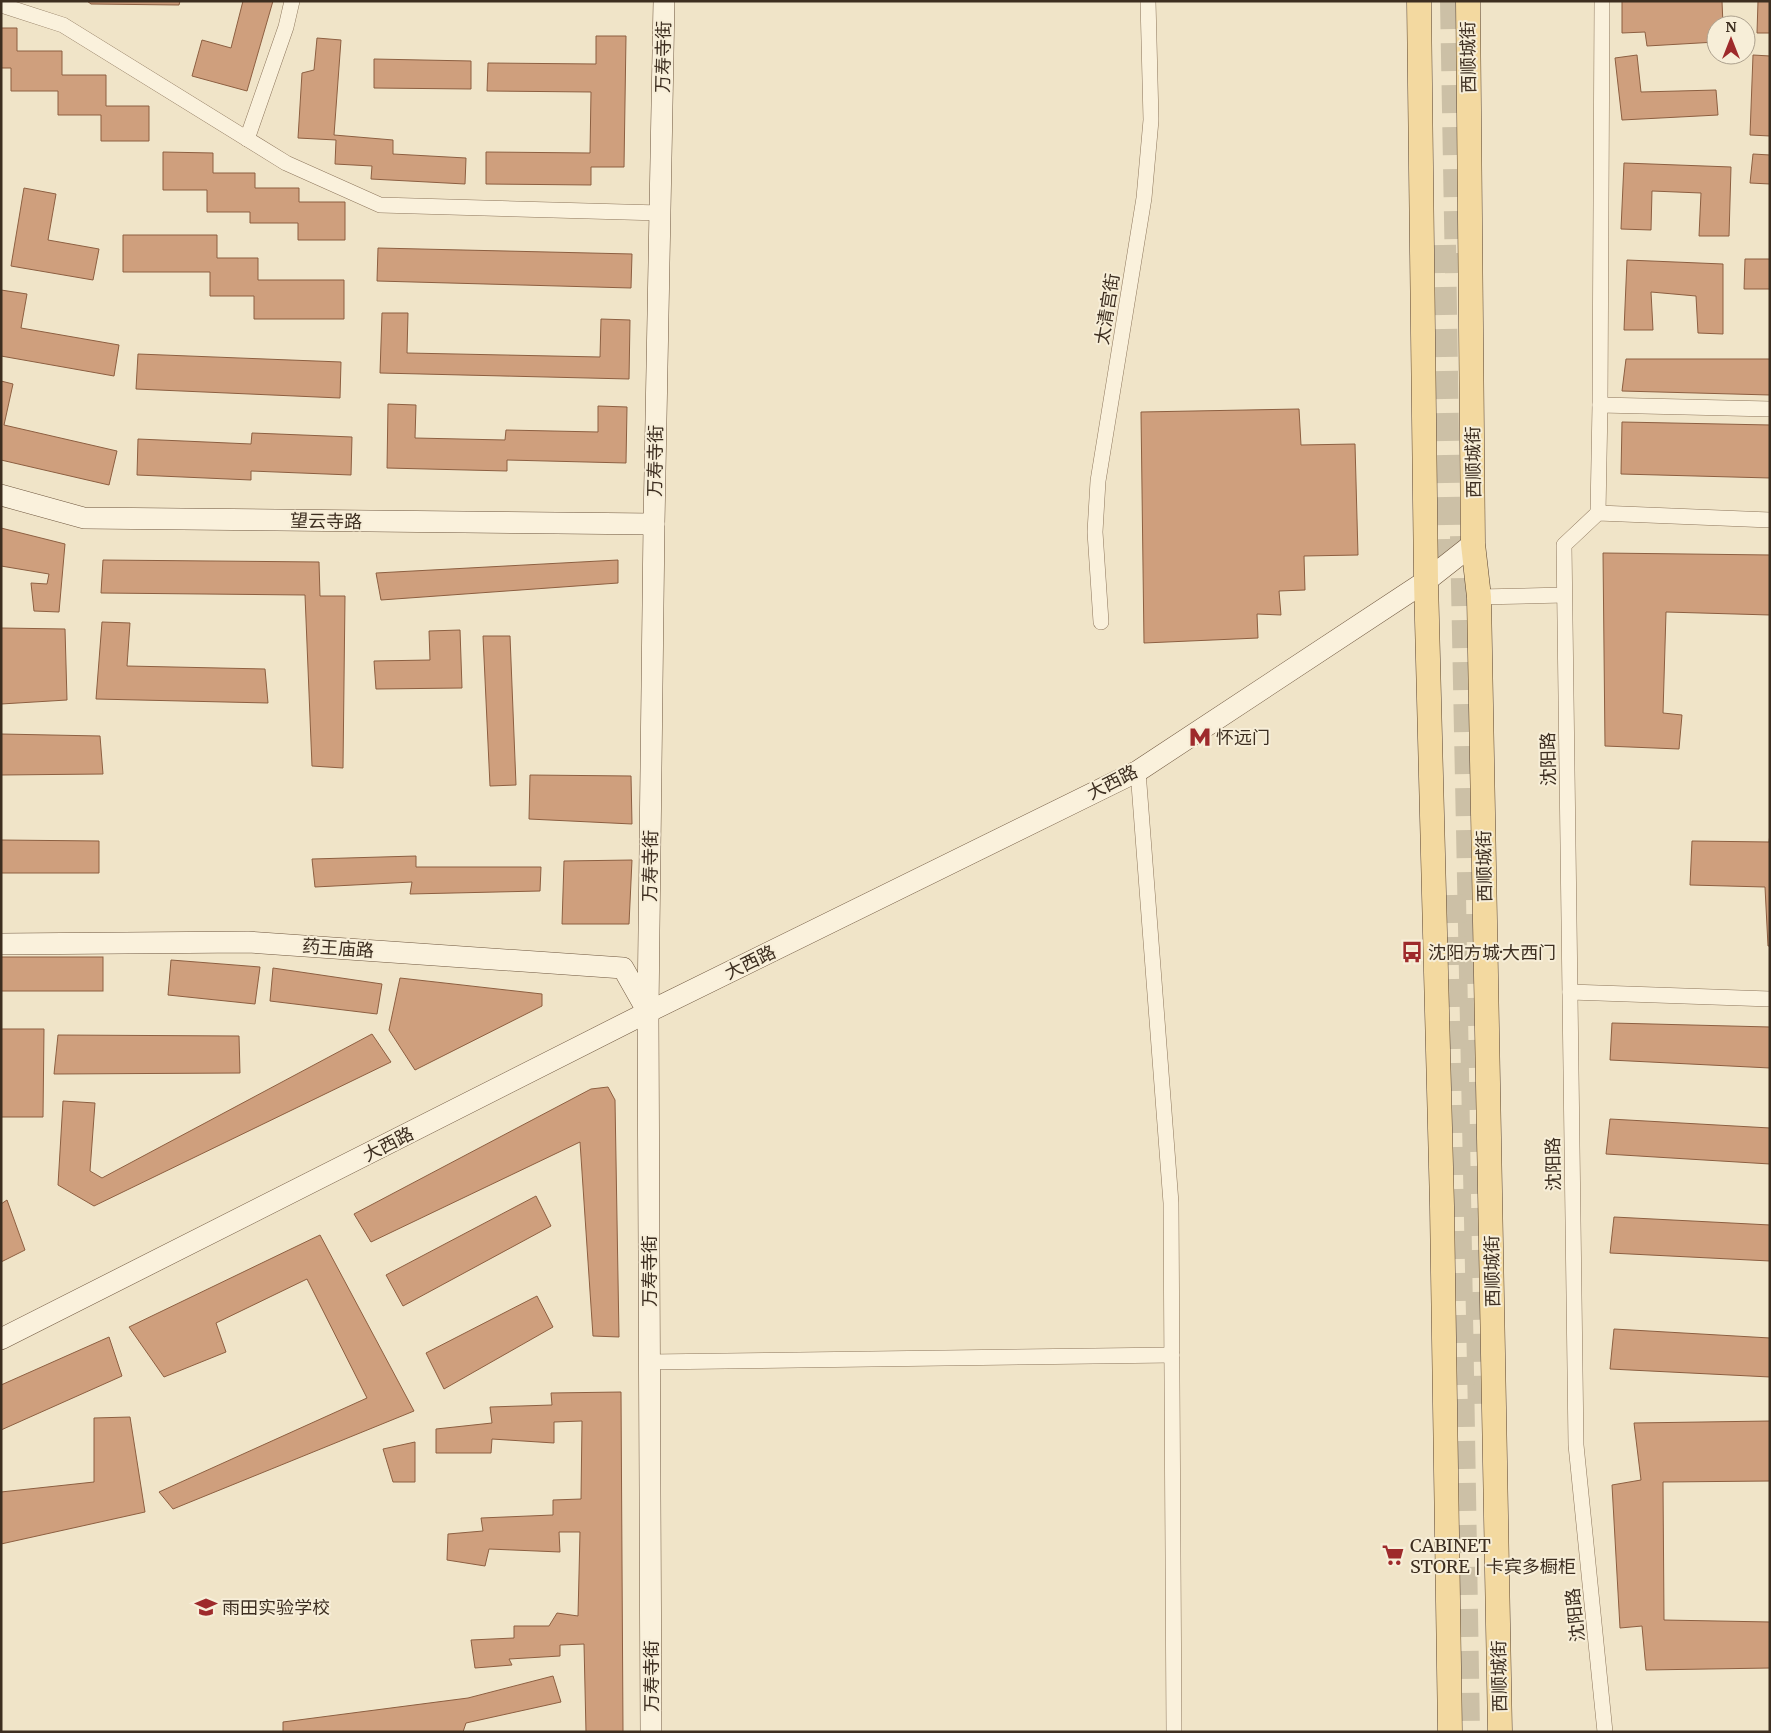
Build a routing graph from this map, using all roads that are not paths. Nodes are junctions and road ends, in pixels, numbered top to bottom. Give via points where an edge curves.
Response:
1 (292, 1) edge
2 (664, 1) edge
3 (1148, 1) edge
4 (1419, 1) edge
5 (1468, 1) edge
6 (1602, 1) edge
7 (1, 5) edge
8 (247, 139) junction
9 (660, 213) junction
10 (1600, 405) junction
11 (1770, 409) edge
12 (1, 495) edge
13 (1598, 513) junction
14 (1770, 520) edge
15 (654, 524) junction
16 (1473, 544) junction
17 (1426, 581) junction
18 (1564, 595) junction
19 (1479, 597) junction
20 (1101, 622) dead end
21 (1138, 770) junction
22 (1, 944) edge
23 (1570, 992) junction
24 (1770, 999) edge
25 (648, 1012) junction
26 (1, 1339) edge
27 (1172, 1355) junction
28 (650, 1362) junction
29 (651, 1732) edge
30 (1174, 1732) edge
31 (1450, 1732) edge
32 (1500, 1732) edge
33 (1605, 1732) edge

1 - 8 street via 286,28
2 - 9 street, 万寿寺街
3 - 20 street, 太清宫街 via 1152,120 1144,198 1098,481 1095,532
4 - 17 main road
5 - 16 main road, 西顺城街
6 - 10 street
7 - 8 street via 63,25
8 - 9 street via 286,163 380,205
9 - 15 street, 万寿寺街
10 - 11 street
10 - 13 street
12 - 15 street, 望云寺路 via 84,518
13 - 14 street
13 - 18 street, 沈阳路 via 1564,545
15 - 25 street, 万寿寺街
16 - 17 street, 大西路
16 - 19 main road, 西顺城街
17 - 21 street, 大西路
17 - 31 main road via 1442,1206
18 - 19 street
18 - 23 street, 沈阳路
19 - 32 main road, 西顺城街
21 - 25 street, 大西路
21 - 27 street via 1171,1203
22 - 25 street, 药王庙路 via 248,942 623,968
23 - 24 street
23 - 33 street, 沈阳路 via 1576,1445
25 - 26 street, 大西路
25 - 28 street, 万寿寺街
27 - 28 street
27 - 30 street
28 - 29 street, 万寿寺街

